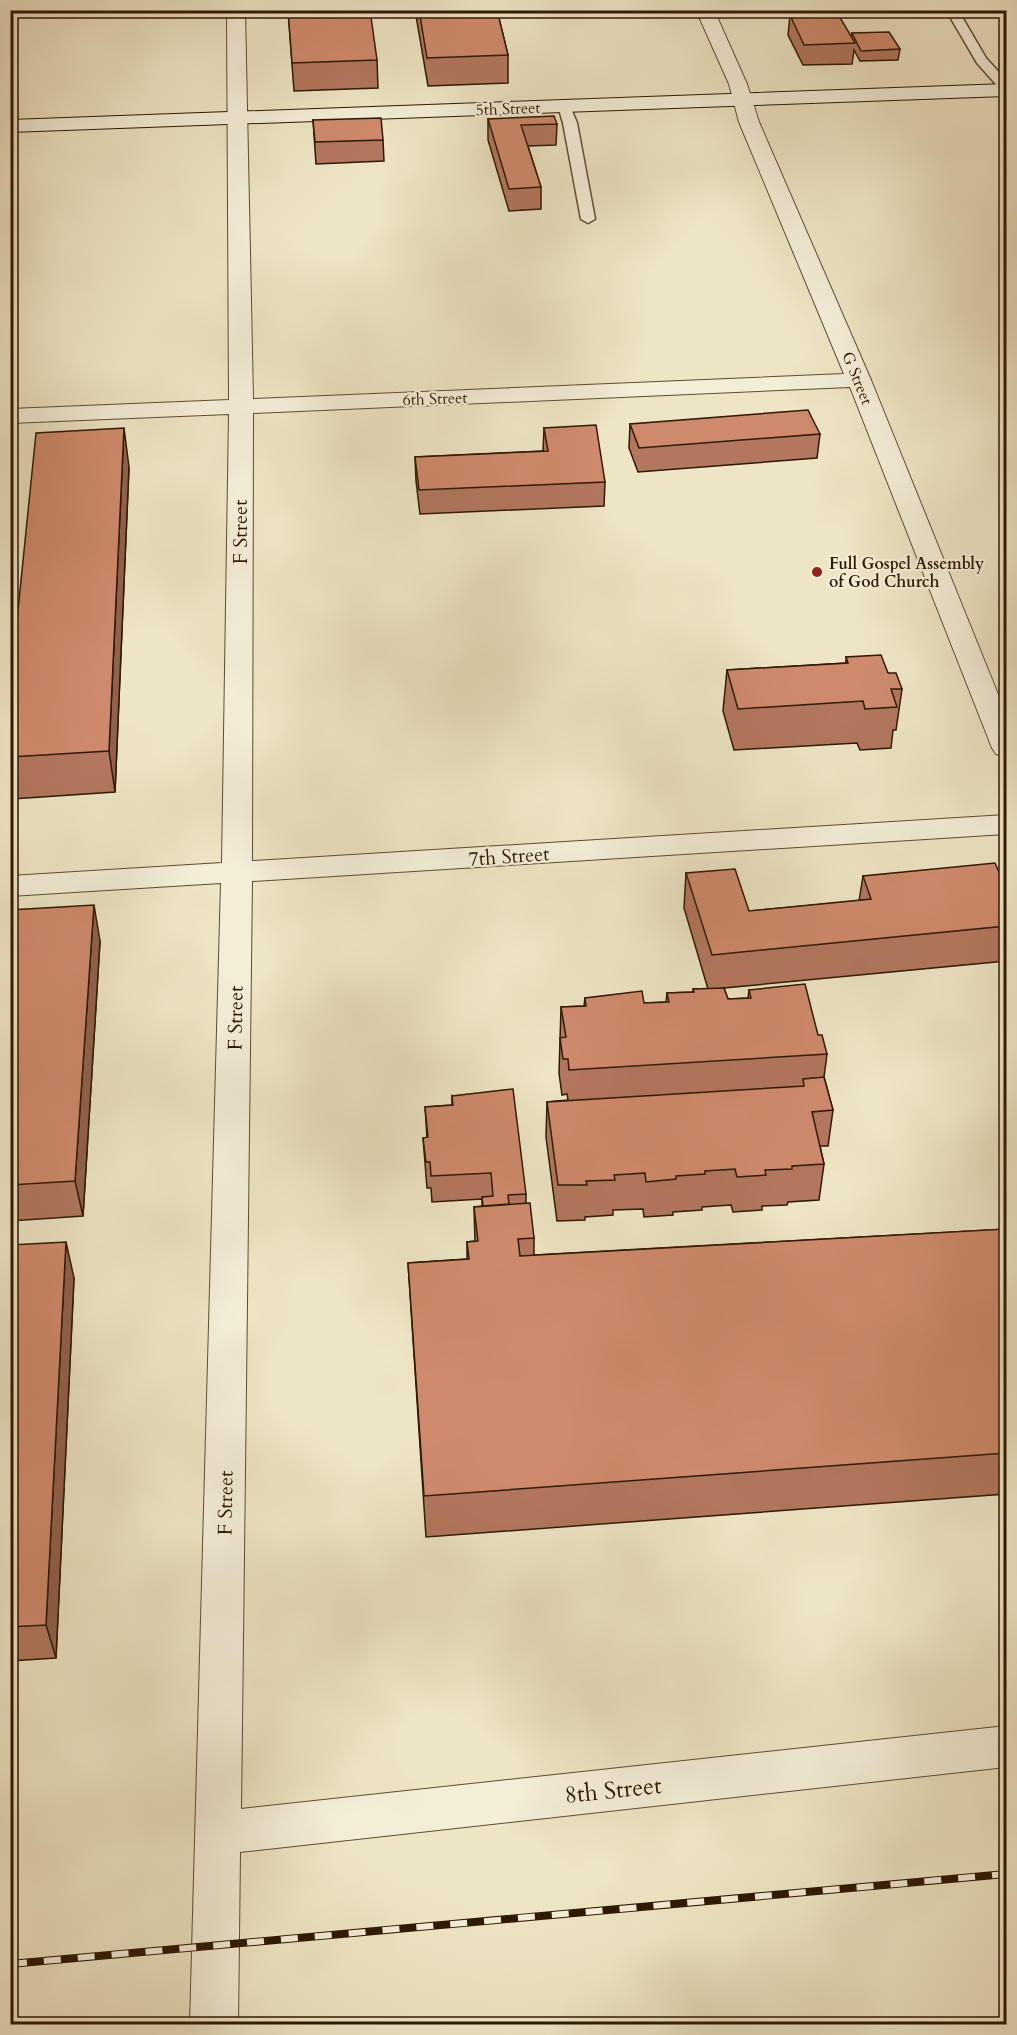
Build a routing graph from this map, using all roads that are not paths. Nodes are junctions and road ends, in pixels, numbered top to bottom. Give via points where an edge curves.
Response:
1 (236, 10) edge
2 (705, 10) edge
3 (952, 10) edge
4 (1006, 88) edge
5 (745, 100) junction
6 (564, 106) junction
7 (236, 116) junction
8 (10, 126) edge
9 (588, 219) dead end
10 (859, 380) junction
11 (241, 406) junction
12 (10, 416) edge
13 (1006, 748) edge
14 (1006, 825) edge
15 (237, 872) junction
16 (10, 886) edge
17 (1006, 1747) edge
18 (219, 1833) junction
19 (214, 2025) edge

1 - 7 street, F Street
2 - 5 street, G Street
3 - 4 lane via 981,60
4 - 5 street, 5th Street
5 - 6 street, 5th Street
5 - 10 street, G Street via 749,122
6 - 7 street, 5th Street
6 - 9 lane
7 - 8 street, 5th Street
7 - 11 street, F Street
10 - 11 street, 6th Street
10 - 13 street, G Street
11 - 12 street, 6th Street
11 - 15 street, F Street
14 - 15 street, 7th Street
15 - 16 street, 7th Street
15 - 18 street, F Street
17 - 18 street, 8th Street
18 - 19 street, F Street

